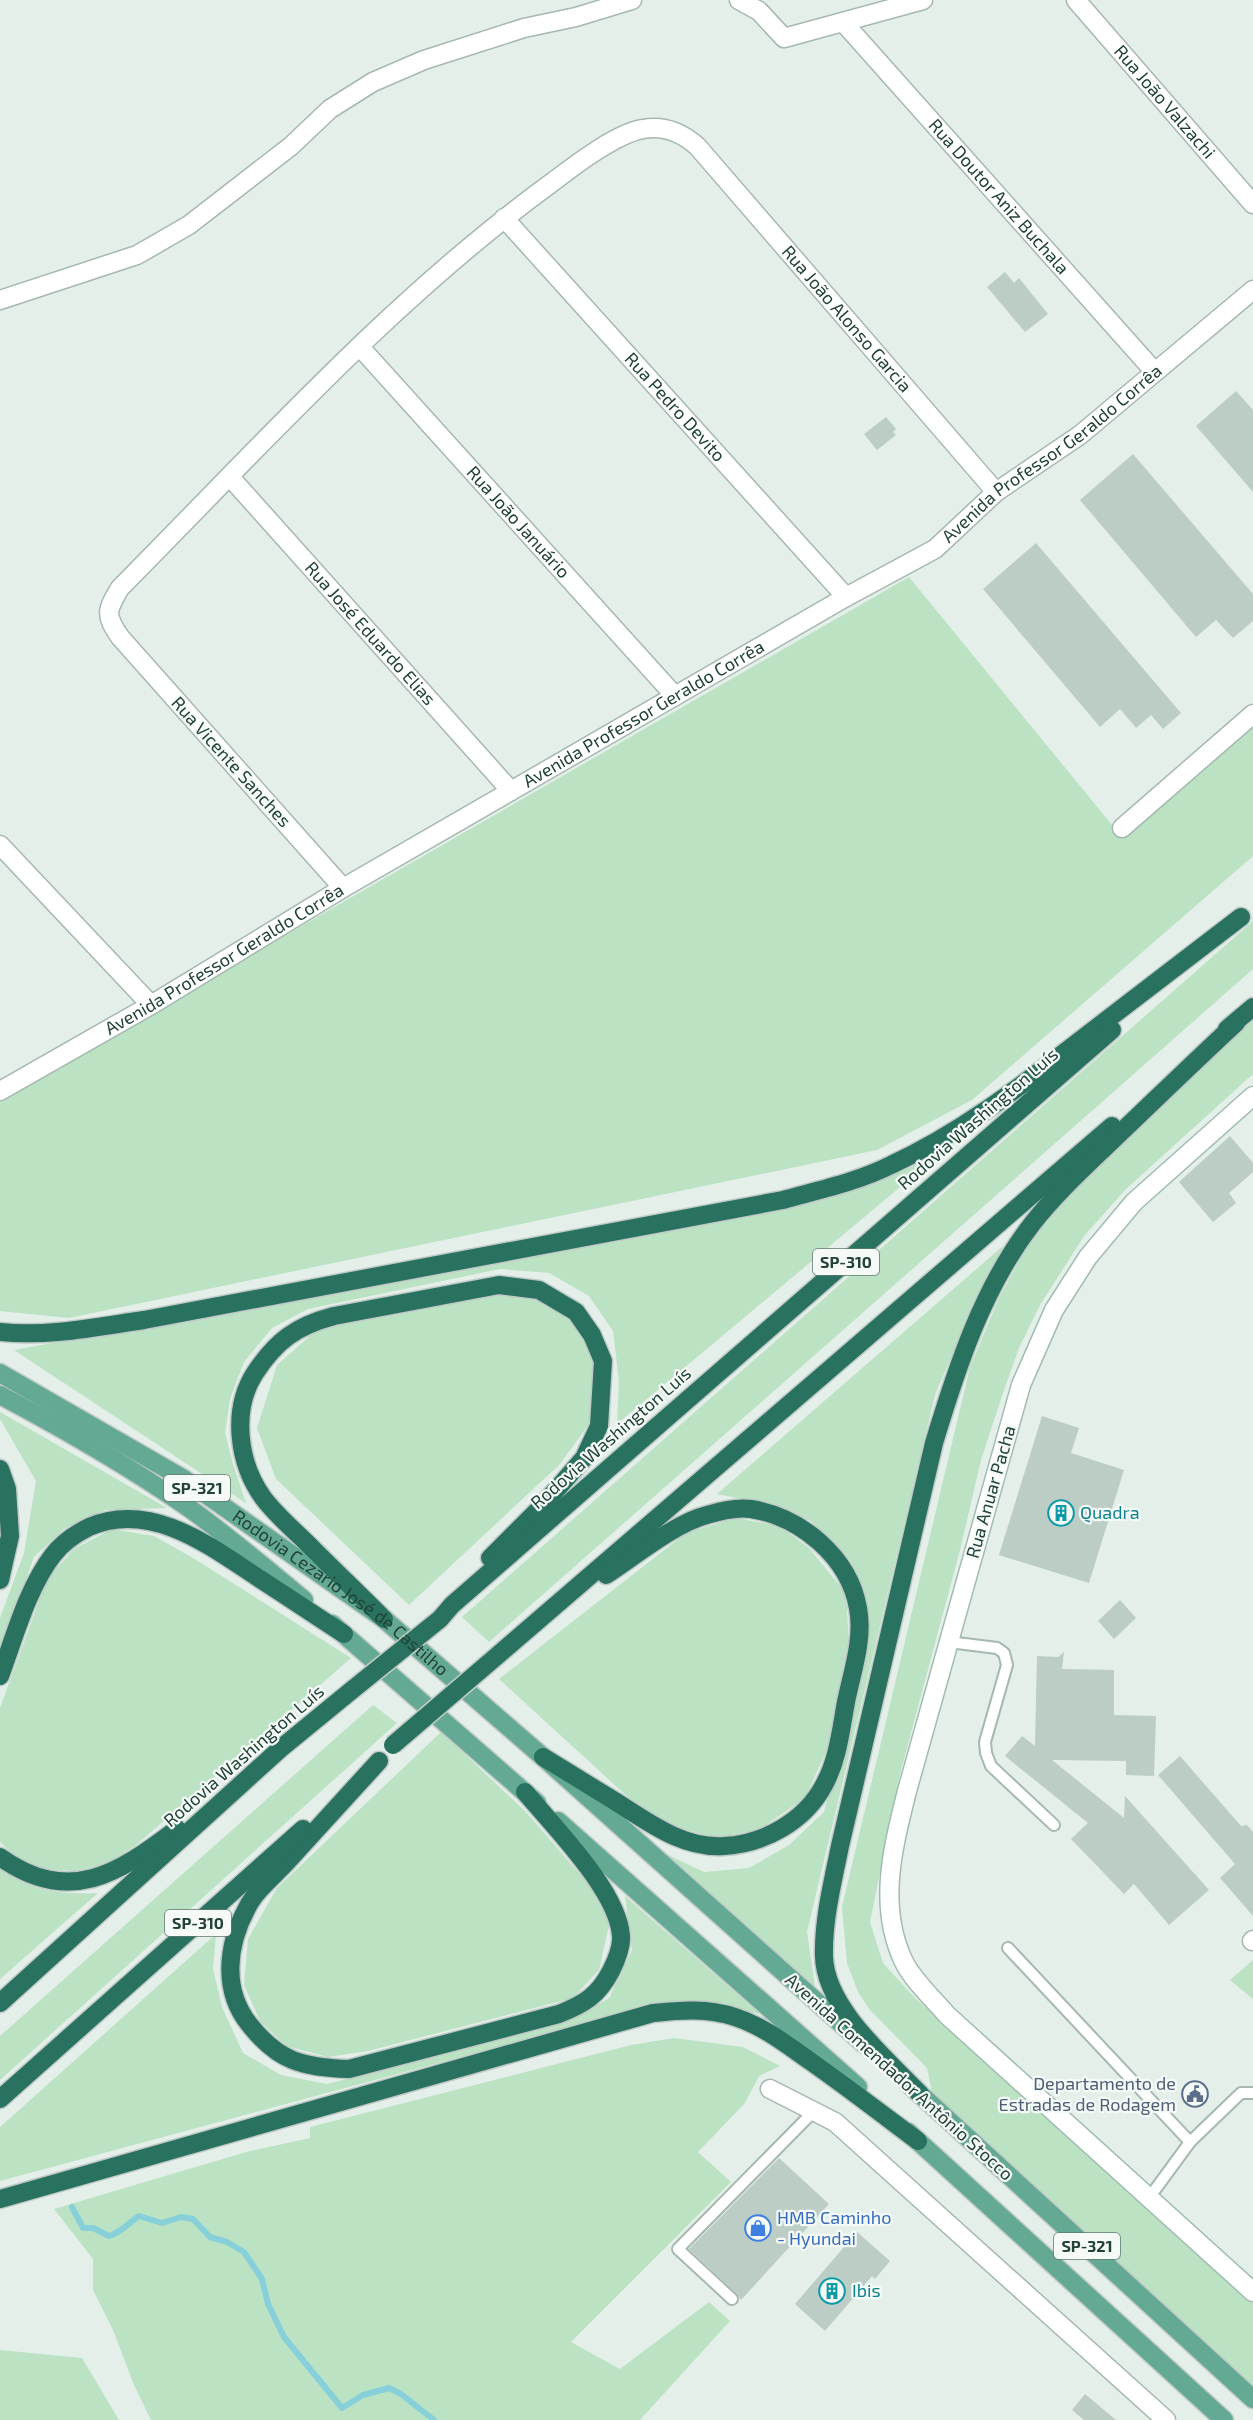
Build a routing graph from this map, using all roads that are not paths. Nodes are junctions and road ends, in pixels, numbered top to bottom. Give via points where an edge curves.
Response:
1 (632, 0) edge
2 (739, 0) edge
3 (922, 0) edge
4 (1076, 0) edge
5 (843, 22) junction
6 (1253, 204) edge
7 (504, 218) junction
8 (1253, 290) edge
9 (0, 300) edge
10 (360, 347) junction
11 (1154, 371) junction
12 (230, 477) junction
13 (996, 492) junction
14 (846, 597) junction
15 (675, 696) junction
16 (1253, 714) edge
17 (511, 790) junction
18 (1122, 828) dead end
19 (0, 845) edge
20 (343, 888) junction
21 (1247, 912) edge
22 (151, 1005) junction
23 (1253, 1007) edge
24 (1236, 1023) junction
25 (0, 1091) edge
26 (1253, 1096) edge
27 (0, 1332) edge
28 (0, 1373) edge
29 (0, 1395) edge
30 (0, 1469) edge
31 (0, 1580) edge
32 (446, 1612) junction
33 (544, 1616) junction
34 (384, 1618) junction
35 (344, 1634) junction
36 (949, 1642) junction
37 (0, 1676) edge
38 (280, 1749) junction
39 (543, 1757) junction
40 (379, 1761) junction
41 (525, 1792) junction
42 (1054, 1825) dead end
43 (0, 1857) edge
44 (1008, 1948) dead end
45 (0, 2003) edge
46 (770, 2090) dead end
47 (1253, 2093) edge
48 (920, 2094) junction
49 (0, 2099) edge
50 (814, 2111) junction
51 (918, 2141) junction
52 (1190, 2142) junction
53 (1149, 2198) junction
54 (0, 2199) edge
55 (1253, 2292) edge
56 (732, 2299) dead end
57 (1253, 2399) edge
58 (1166, 2420) edge
59 (1224, 2420) edge

1 - 9 street via 524,28 373,81 330,109 291,146 189,225 137,255
2 - 5 street via 759,10 784,38
3 - 5 street
4 - 6 street, Rua João Valzachi
5 - 11 street, Rua Doutor Aniz Buchala
7 - 10 street, Rua João Alonso Garcia via 399,307
7 - 13 street, Rua João Alonso Garcia via 583,159 617,139 641,129 683,134
7 - 14 street, Rua Pedro Devito
8 - 11 street, Avenida Professor Geraldo Corrêa
10 - 12 street, Rua Vicente Sanches
10 - 15 street, Rua João Januário
11 - 13 street, Avenida Professor Geraldo Corrêa via 1080,435
12 - 17 street, Rua José Eduardo Elias
12 - 20 street, Rua Vicente Sanches via 120,588 108,608 108,621
13 - 14 street, Avenida Professor Geraldo Corrêa via 935,549
14 - 15 street, Avenida Professor Geraldo Corrêa
15 - 17 street, Avenida Professor Geraldo Corrêa
16 - 18 street
17 - 20 street, Avenida Professor Geraldo Corrêa
19 - 22 street
20 - 22 street, Avenida Professor Geraldo Corrêa
21 - 27 highway via 968,1123 890,1166 843,1184 783,1200 144,1320 63,1332
21 - 32 highway, Rodovia Washington Luís / SP-310
22 - 25 street, Avenida Professor Geraldo Corrêa
23 - 24 highway, SP-310
24 - 33 highway, SP-310 via 1187,1061
24 - 48 highway via 1063,1188 1032,1224 1007,1262 975,1327 934,1443 840,1846 824,1957 832,1991 851,2020
26 - 36 street, Rua Anuar Pacha via 1134,1202 1089,1257 1054,1310 1021,1385
28 - 34 main road, Rodovia Cezario José de Castilho / SP-321 via 184,1479
29 - 35 main road, Rodovia Cezario José de Castilho / SP-321 via 188,1508
30 - 31 highway via 7,1489 10,1536
32 - 34 highway via 500,1547 584,1458 599,1426 603,1361 592,1335 576,1312 538,1290 499,1285 311,1322 274,1347 248,1384 240,1418 242,1444 248,1469 263,1498
32 - 38 highway, Rodovia Washington Luís / SP-310, bridge
33 - 39 highway via 685,1523 705,1515 750,1509 805,1530 839,1563 858,1608 859,1638 836,1755 824,1785 806,1810 780,1830 751,1842 723,1846 693,1844 664,1832
33 - 40 highway, SP-310, bridge
34 - 39 main road, Rodovia Cezario José de Castilho / SP-321
35 - 37 highway via 205,1542 167,1525 131,1518 106,1520 73,1535 54,1553 37,1579
35 - 41 main road, Rodovia Cezario José de Castilho / SP-321
36 - 42 lane via 997,1648 1004,1653 1007,1665 985,1742 986,1753 991,1766
36 - 53 street, Rua Anuar Pacha via 892,1851 888,1899 893,1933 904,1964 947,2015
38 - 43 highway via 153,1847 108,1874 80,1882 44,1880 18,1870
38 - 45 highway, Rodovia Washington Luís / SP-310
39 - 48 main road, Avenida Comendador Antônio Stocco
40 - 41 highway via 247,1907 234,1939 228,1976 239,2011 259,2037 286,2059 318,2068 349,2069 560,2014 582,2005 602,1987 617,1959 621,1938 616,1914 602,1886
40 - 49 highway, SP-310
41 - 51 main road, Avenida Comendador Antônio Stocco
44 - 52 lane
46 - 50 street
47 - 52 lane via 1241,2093
48 - 57 main road, Avenida Comendador Antônio Stocco / SP-321
50 - 56 lane via 678,2249
50 - 58 street via 835,2122 875,2157
51 - 54 highway via 760,2027 716,2013 680,2010 641,2016
51 - 59 main road, Avenida Comendador Antônio Stocco / SP-321
52 - 53 lane
53 - 55 street

